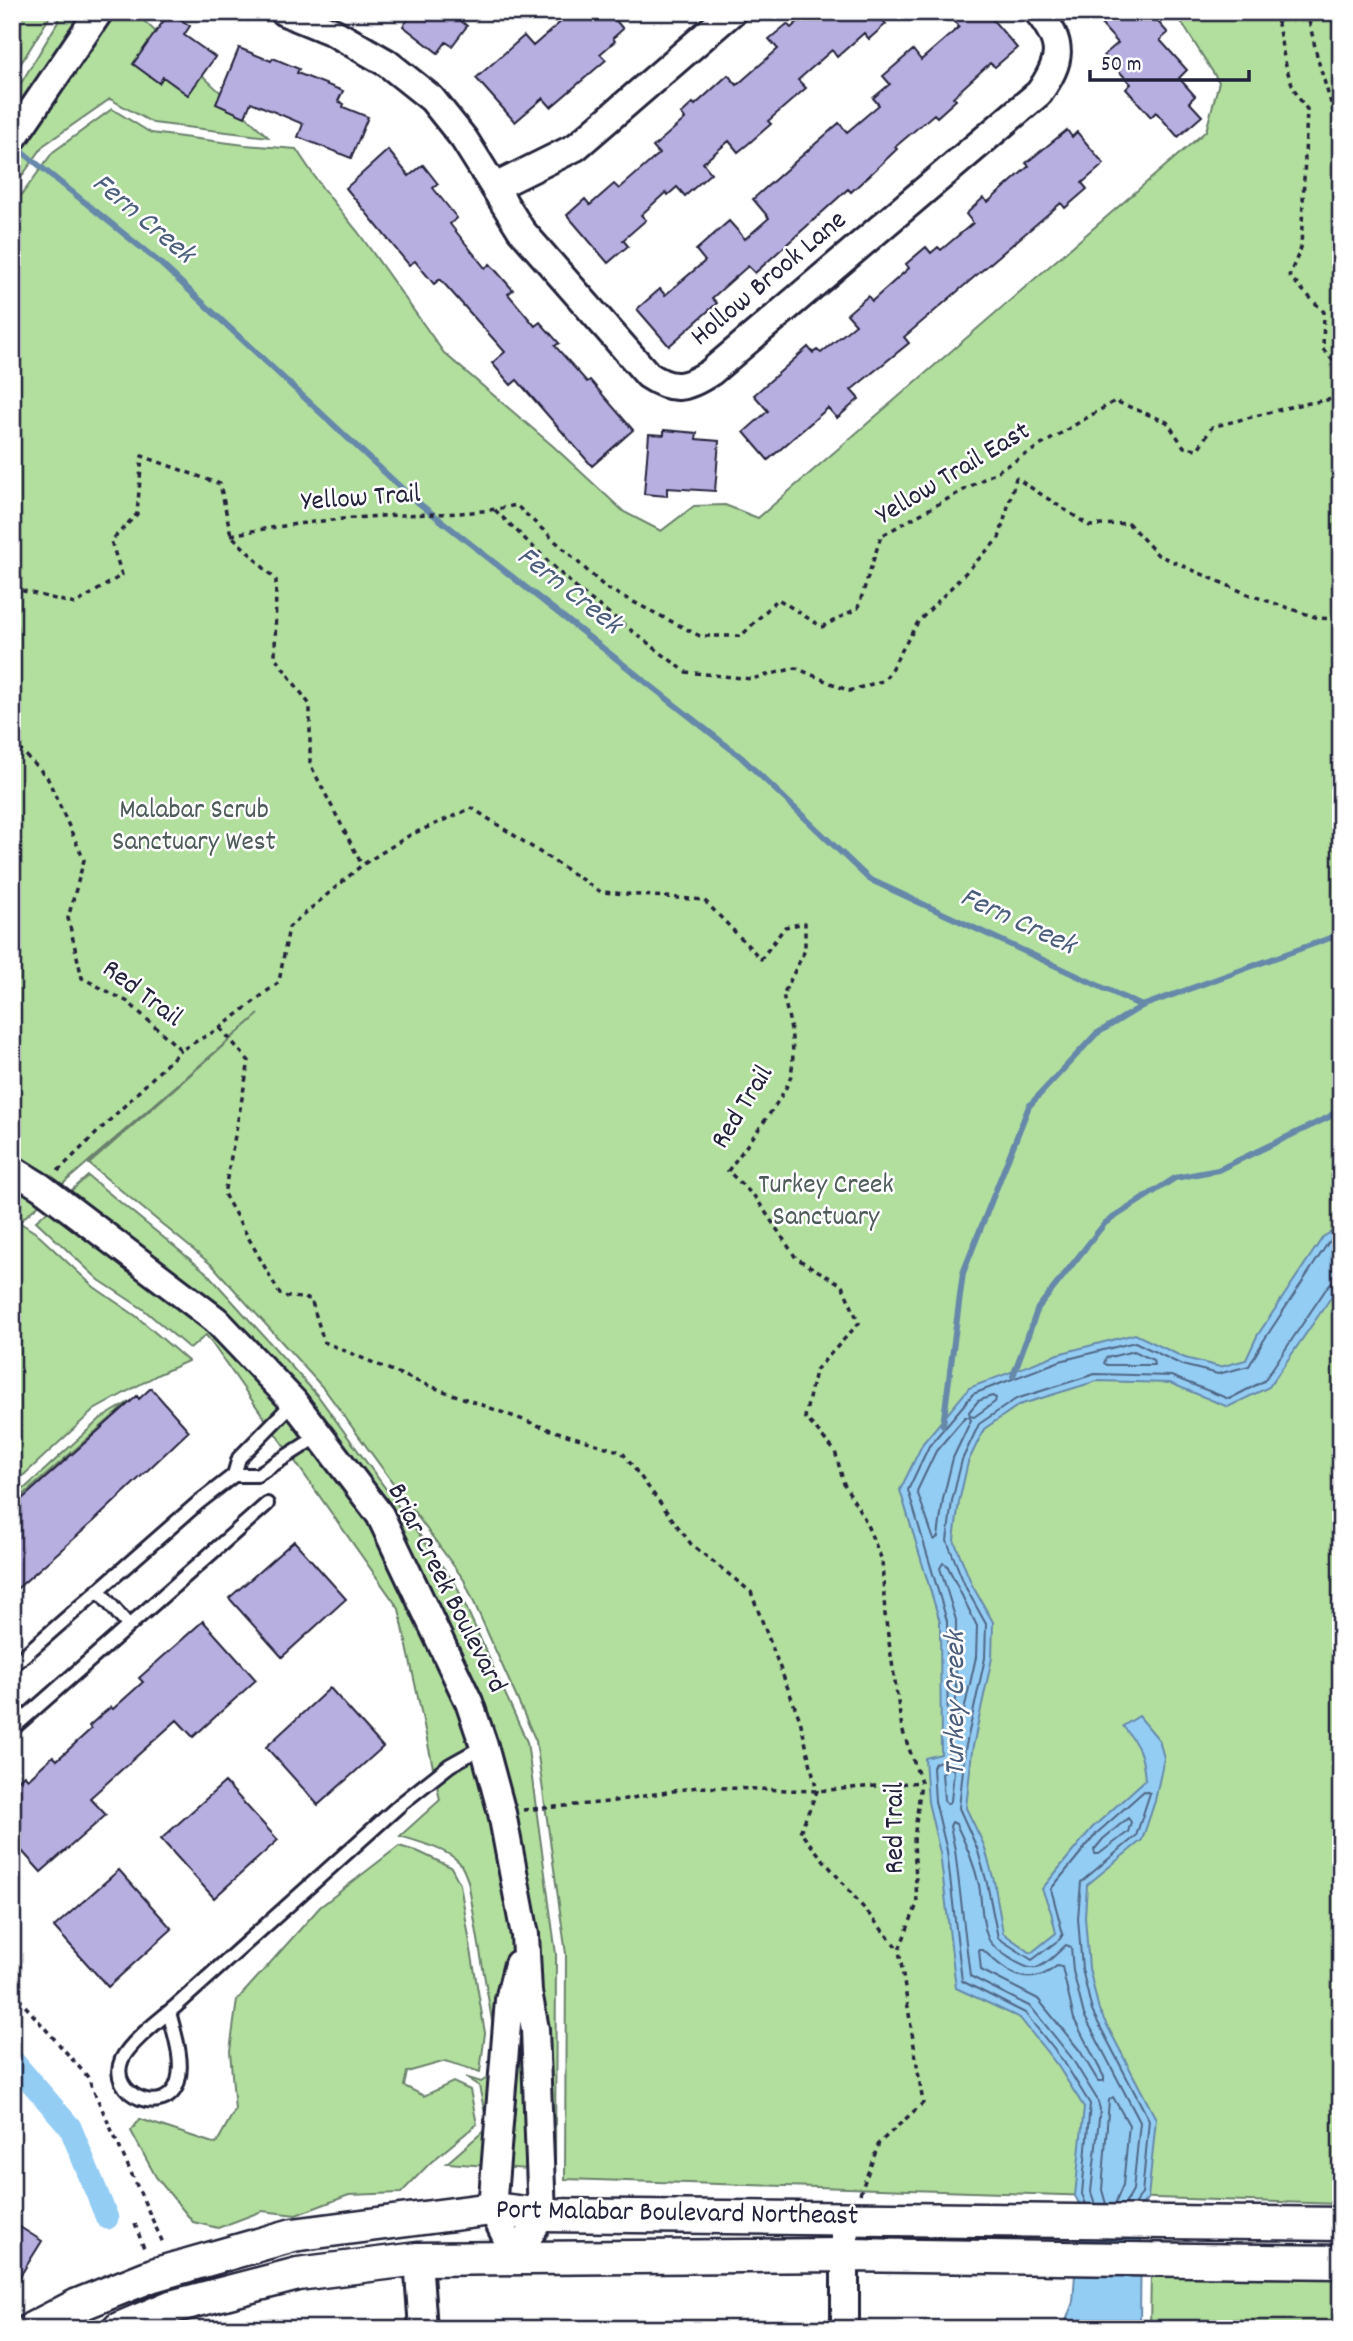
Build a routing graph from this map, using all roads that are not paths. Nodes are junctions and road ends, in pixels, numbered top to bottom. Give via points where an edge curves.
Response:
1 (99, 12) edge
2 (284, 12) edge
3 (732, 12) edge
4 (1038, 12) edge
5 (338, 22) edge
6 (12, 139) edge
7 (495, 187) junction
8 (12, 1169) edge
9 (294, 1402) junction
10 (320, 1435) junction
11 (234, 1475) junction
12 (267, 1504) dead end
13 (98, 1590) junction
14 (128, 1625) junction
15 (12, 1666) edge
16 (12, 1729) edge
17 (484, 1746) junction
18 (525, 1935) junction
19 (169, 2012) junction
20 (492, 2209) junction
21 (542, 2215) junction
22 (852, 2220) junction
23 (1341, 2224) edge
24 (845, 2255) junction
25 (516, 2257) junction
26 (418, 2259) junction
27 (1341, 2262) edge
28 (32, 2329) edge
29 (119, 2329) edge
30 (423, 2329) edge
31 (845, 2329) edge

1 - 6 street
2 - 5 street, Hollow Brook Lane
3 - 7 street via 576,148
4 - 7 street, Hollow Brook Lane via 1058,47 1053,73 1039,93 694,384 660,384 648,375 521,230
5 - 7 street, Hollow Brook Lane via 432,99
8 - 9 street, Briar Creek Boulevard via 216,1321
9 - 10 street, Briar Creek Boulevard
9 - 11 lane via 239,1458
10 - 11 lane via 257,1475
10 - 17 street, Briar Creek Boulevard via 380,1515 469,1702
11 - 13 lane
12 - 14 lane
13 - 14 lane
13 - 15 lane
14 - 16 lane
17 - 18 street, Briar Creek Boulevard via 502,1812
17 - 19 lane via 450,1765 402,1803
18 - 20 street, Briar Creek Boulevard via 509,2000
18 - 21 street, Briar Creek Boulevard via 535,2029
19 - 19 lane via 122,2058 122,2083 139,2100 160,2100 178,2082 178,2053
20 - 21 street, Port Malabar Boulevard Northeast
20 - 25 street
20 - 28 street, Port Malabar Boulevard Northeast via 293,2235 149,2263
21 - 22 street, Port Malabar Boulevard Northeast
21 - 25 street
22 - 23 street, Port Malabar Boulevard Northeast
22 - 24 street
24 - 25 street, Port Malabar Boulevard Northeast
24 - 27 street, Port Malabar Boulevard Northeast
24 - 31 street
25 - 26 street, Port Malabar Boulevard Northeast
26 - 29 street, Port Malabar Boulevard Northeast via 298,2274 171,2307
26 - 30 street

